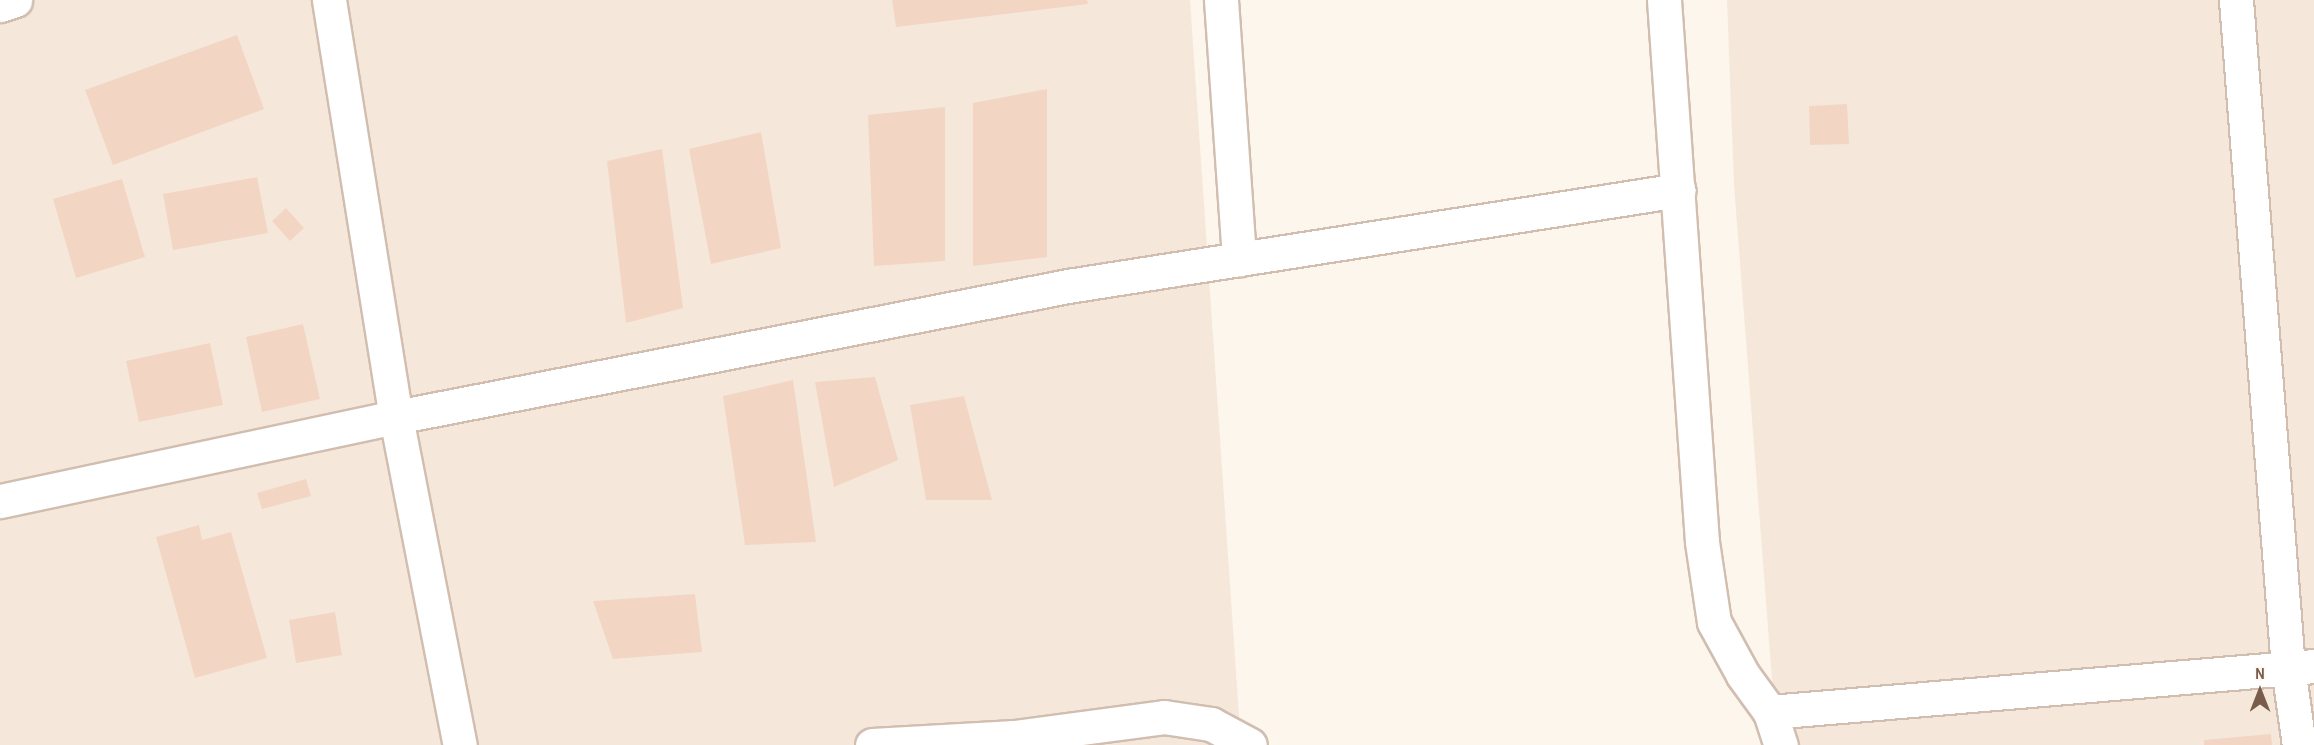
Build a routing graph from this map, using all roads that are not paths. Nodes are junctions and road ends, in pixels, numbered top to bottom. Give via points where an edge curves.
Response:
1 (15, 0) edge
2 (329, 0) edge
3 (1221, 0) edge
4 (1664, 0) edge
5 (2236, 0) edge
6 (0, 5) edge
7 (1679, 190) junction
8 (1239, 259) junction
9 (396, 417) junction
10 (0, 501) edge
11 (2301, 667) edge
12 (1770, 712) junction
13 (460, 745) edge
14 (872, 745) edge
15 (1250, 745) edge
16 (1780, 745) edge
17 (2299, 745) edge

1 - 6 street
2 - 9 street
3 - 8 street
4 - 7 street
5 - 11 street
7 - 8 street
7 - 12 street via 1702,542 1714,622 1743,675
8 - 9 street via 1068,286
9 - 10 street
9 - 13 street
11 - 12 street
11 - 17 street
12 - 16 street
14 - 15 street via 1014,737 1164,717 1212,724

